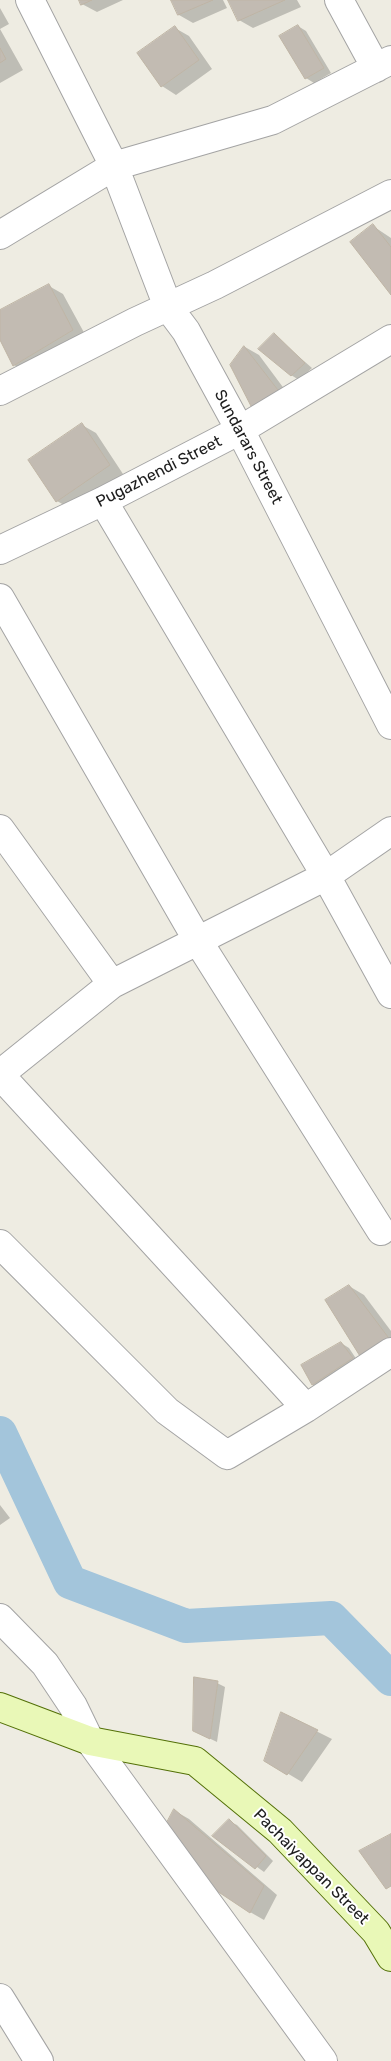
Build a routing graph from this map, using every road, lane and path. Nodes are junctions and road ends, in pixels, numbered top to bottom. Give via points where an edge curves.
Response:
1 (30, 0) edge
2 (339, 0) edge
3 (384, 64) edge
4 (114, 166) junction
5 (391, 194) edge
6 (0, 235) edge
7 (168, 307) junction
8 (388, 348) edge
9 (0, 391) edge
10 (240, 430) junction
11 (103, 501) junction
12 (0, 550) edge
13 (0, 598) edge
14 (391, 725) edge
15 (0, 829) edge
16 (391, 831) edge
17 (326, 876) junction
18 (198, 941) junction
19 (112, 984) junction
20 (391, 994) edge
21 (0, 1074) edge
22 (381, 1231) dead end
23 (0, 1244) edge
24 (391, 1352) edge
25 (306, 1408) junction
26 (0, 1618) edge
27 (0, 1707) edge
28 (90, 1741) junction
29 (391, 1957) edge
30 (0, 1998) edge
31 (39, 2061) edge
32 (323, 2061) edge

1 - 4 street, Sundarars Street
2 - 3 street
3 - 4 street via 273,120
4 - 6 street
4 - 7 street, Sundarars Street
5 - 7 street
7 - 9 street
7 - 10 street, Sundarars Street via 186,331
8 - 10 street, Pugazhendi Street
10 - 11 street, Pugazhendi Street
10 - 14 street, Sundarars Street
11 - 12 street, Pugazhendi Street
11 - 17 street
13 - 18 street
15 - 19 street
16 - 17 street
17 - 18 street
17 - 20 street
18 - 19 street
18 - 22 street
19 - 21 street
21 - 25 street
23 - 25 street via 167,1411 227,1455
24 - 25 street
26 - 28 street via 45,1664 73,1706
27 - 28 main road, Pachaiyappan Street
28 - 29 main road, Pachaiyappan Street via 195,1760 280,1832 376,1932
28 - 32 street
30 - 31 street

